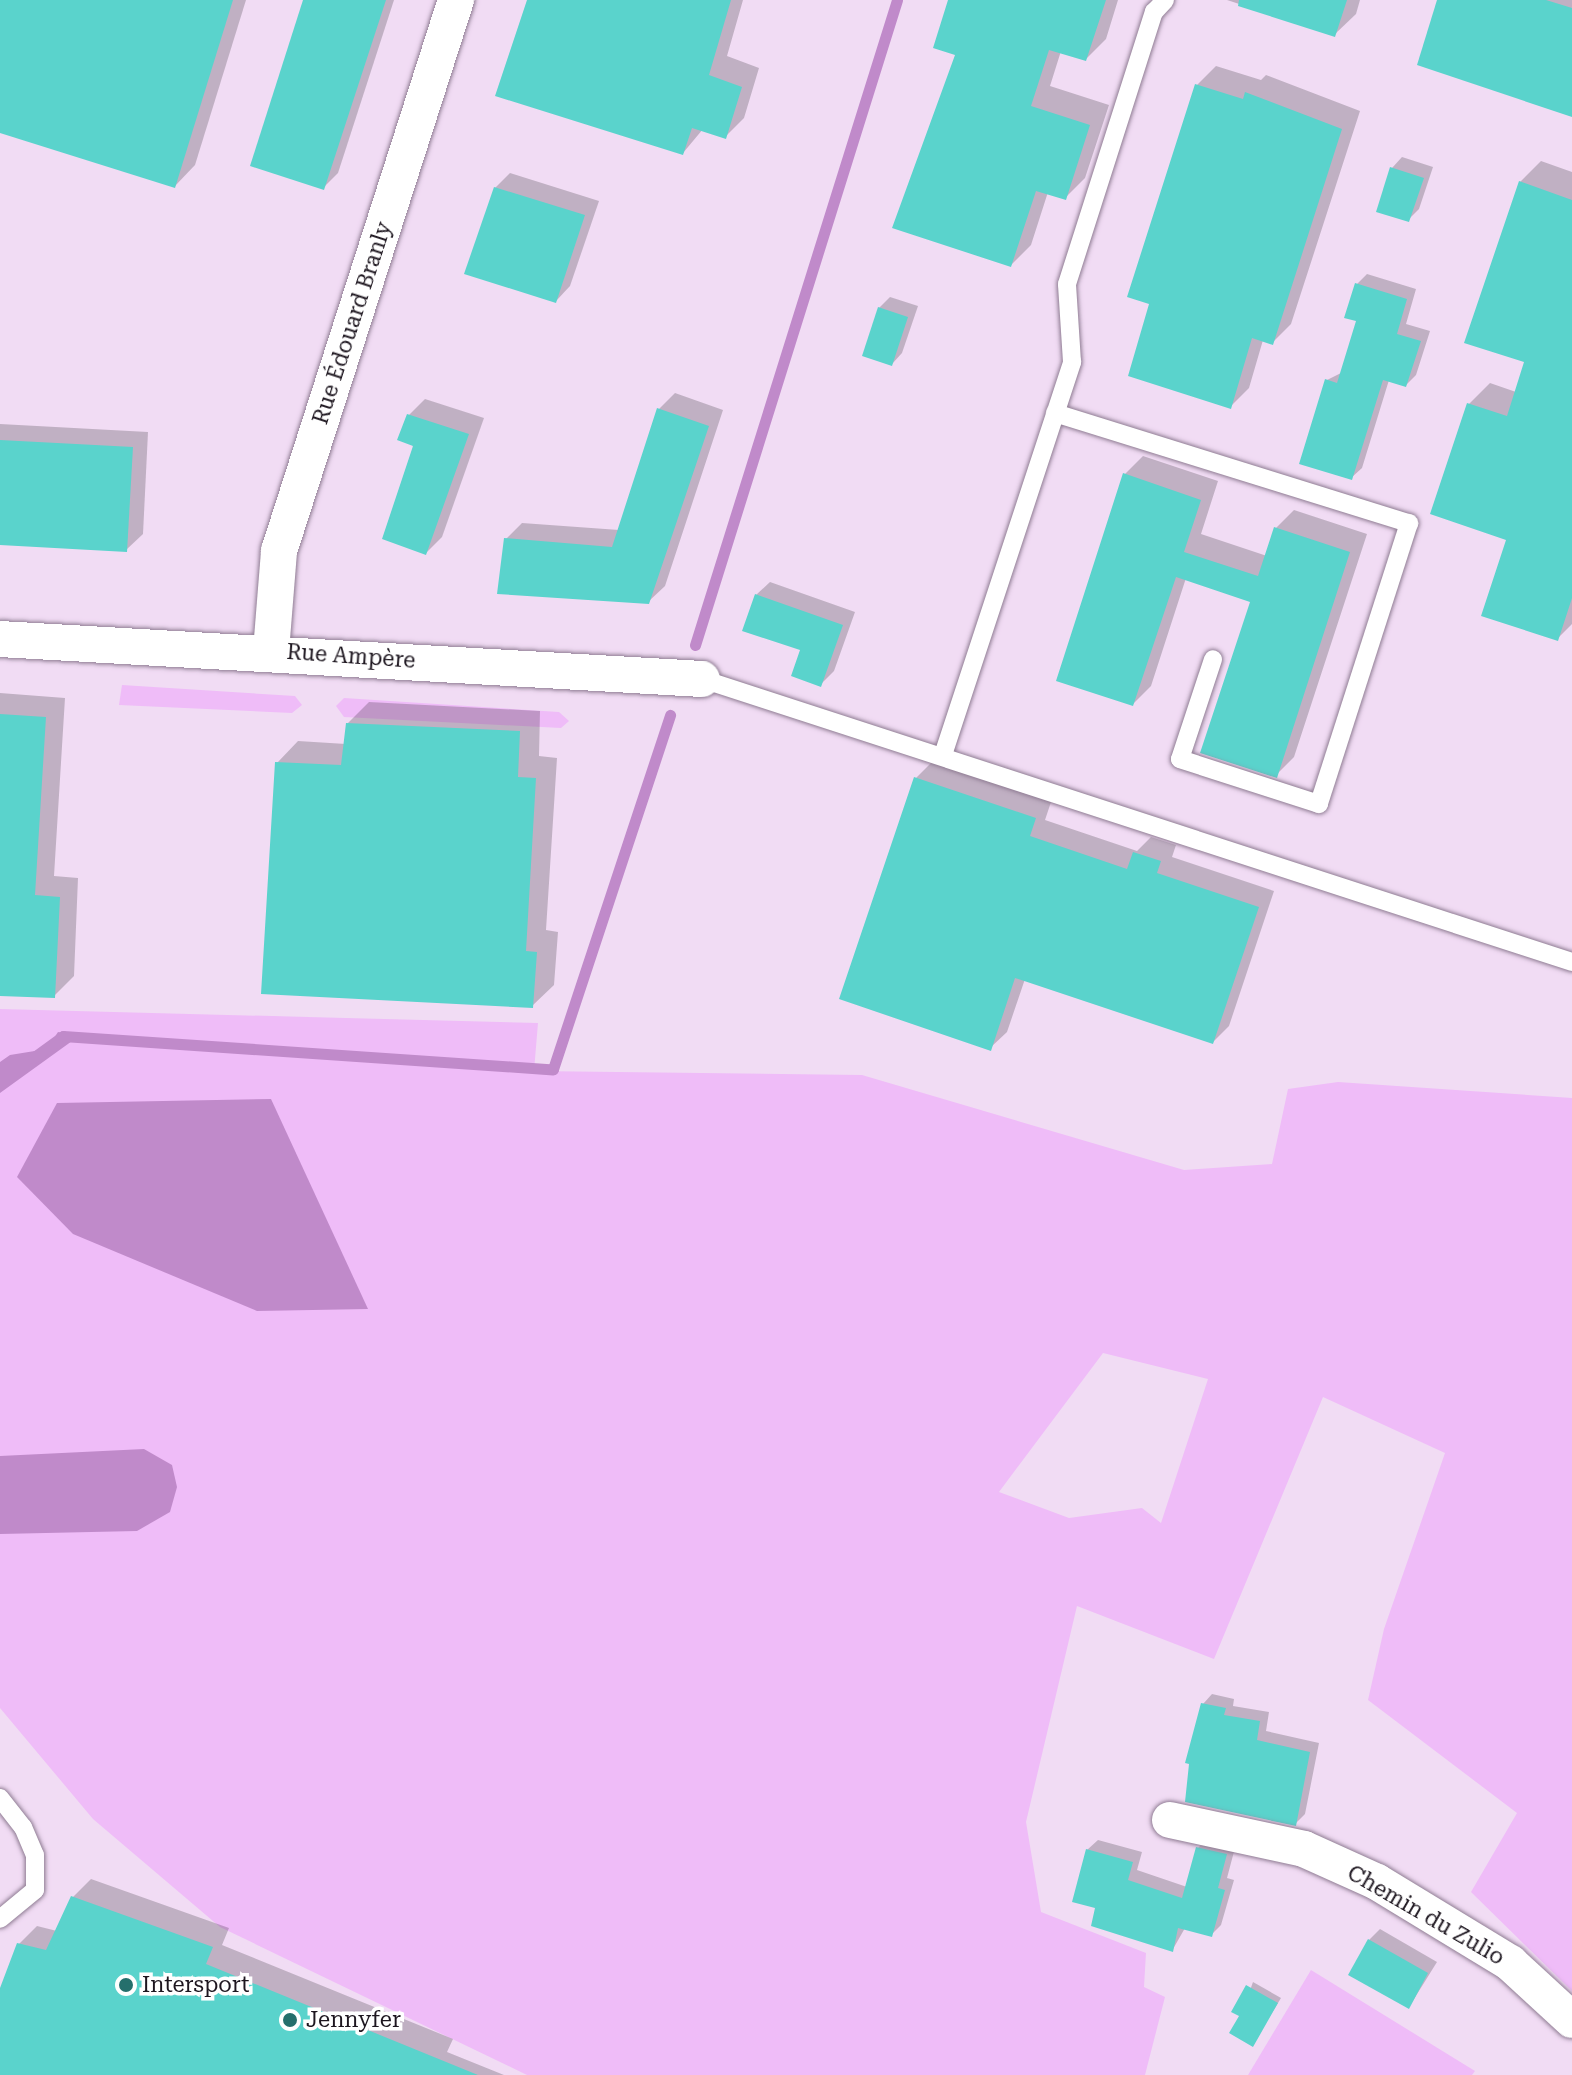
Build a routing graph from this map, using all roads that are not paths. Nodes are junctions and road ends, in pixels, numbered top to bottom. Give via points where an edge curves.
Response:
1 (456, 0) edge
2 (1157, 4) edge
3 (1055, 413) junction
4 (0, 639) edge
5 (271, 651) junction
6 (1213, 659) dead end
7 (702, 679) joint
8 (943, 755) junction
9 (1572, 962) edge
10 (0, 1798) edge
11 (1170, 1820) dead end
12 (0, 1919) edge
13 (1572, 2020) edge

1 - 5 street, Rue Édouard Branly via 279,551
2 - 3 lane via 1067,284 1072,362
3 - 6 lane via 1409,523 1319,804 1180,759
3 - 8 lane
4 - 5 street, Rue Ampère
5 - 7 street, Rue Ampère
7 - 8 lane
8 - 9 lane
10 - 12 lane via 23,1827 35,1855 35,1890
11 - 13 street, Chemin du Zulio via 1304,1849 1377,1882 1510,1963

